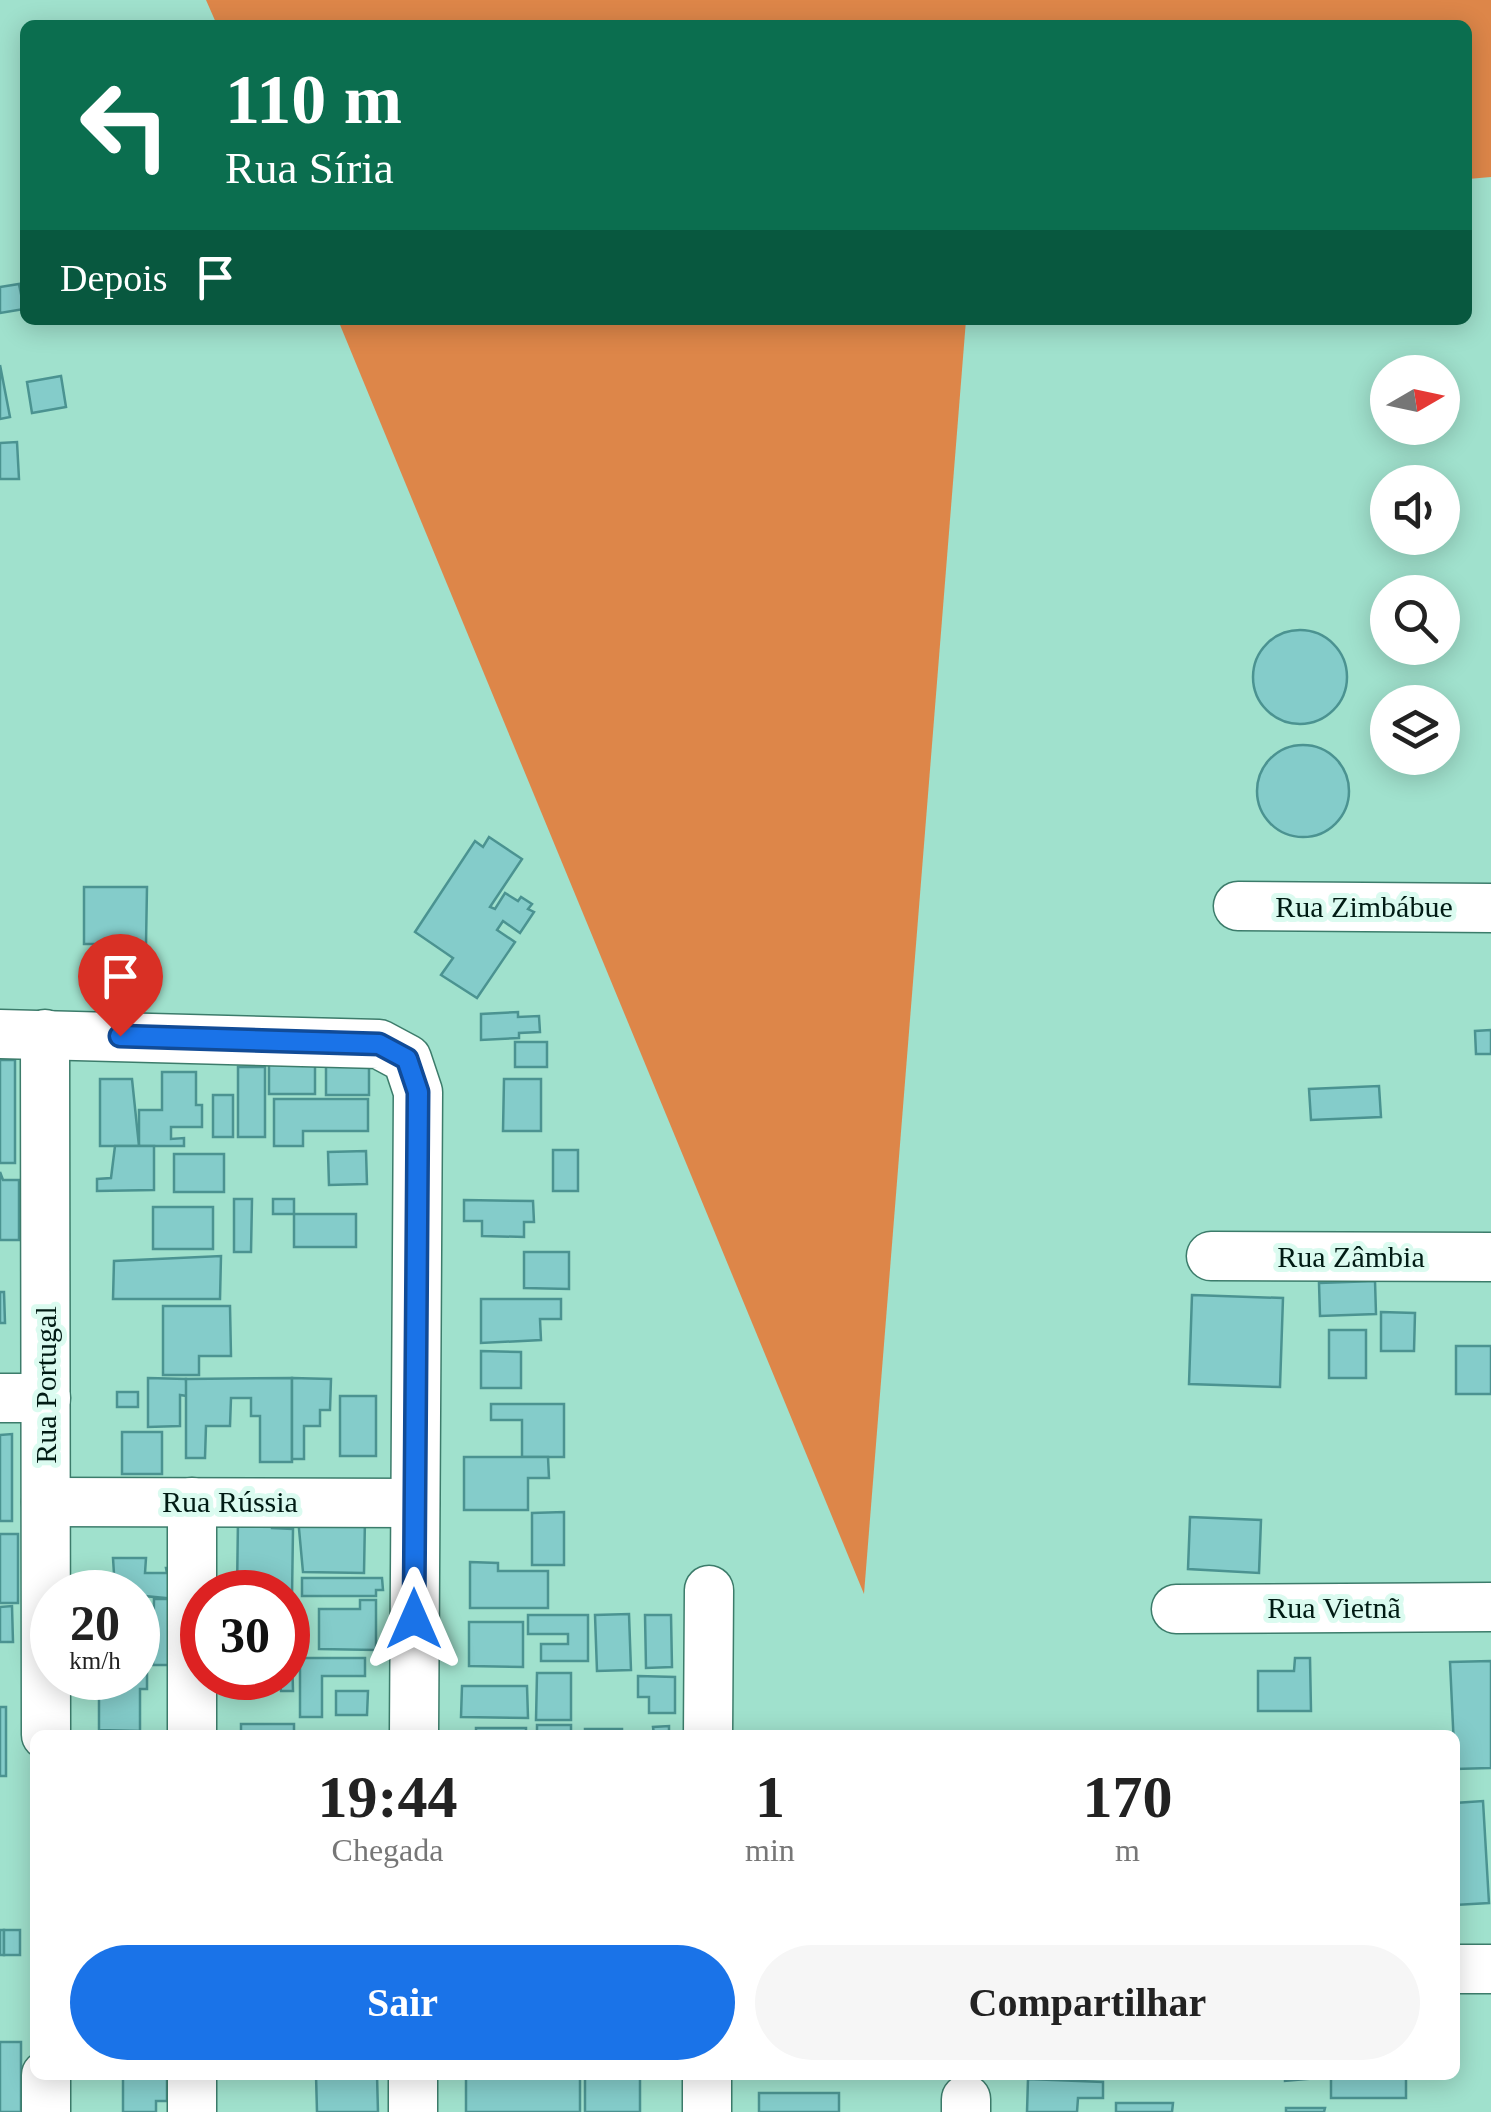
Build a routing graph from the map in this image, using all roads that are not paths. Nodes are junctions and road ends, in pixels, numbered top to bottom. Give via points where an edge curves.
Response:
1 (1238, 906) dead end
2 (1491, 908) edge
3 (23, 1034) edge
4 (1211, 1256) dead end
5 (1491, 1258) edge
6 (23, 1398) edge
7 (46, 1502) junction
8 (192, 1502) junction
9 (415, 1502) junction
10 (709, 1590) dead end
11 (1491, 1607) edge
12 (1176, 1609) dead end
13 (46, 1730) edge
14 (192, 1730) edge
15 (414, 1730) edge
16 (708, 1730) edge
17 (1491, 1969) edge
18 (1460, 1970) edge
19 (46, 2080) edge
20 (192, 2080) edge
21 (413, 2080) edge
22 (707, 2080) edge
23 (46, 2112) edge
24 (192, 2112) edge
25 (413, 2112) edge
26 (707, 2112) edge

1 - 2 street, Rua Zimbábue
3 - 6 street, Rua Portugal
3 - 9 street via 379,1044 407,1059 418,1092
4 - 5 street, Rua Zâmbia
6 - 7 street, Rua Portugal
7 - 8 street, Rua Rússia
7 - 13 street, Rua Portugal
8 - 9 street, Rua Rússia
8 - 14 street
9 - 15 street
10 - 16 street
11 - 12 street, Rua Vietnã
17 - 18 street
19 - 23 street
20 - 24 street
21 - 25 street
22 - 26 street

